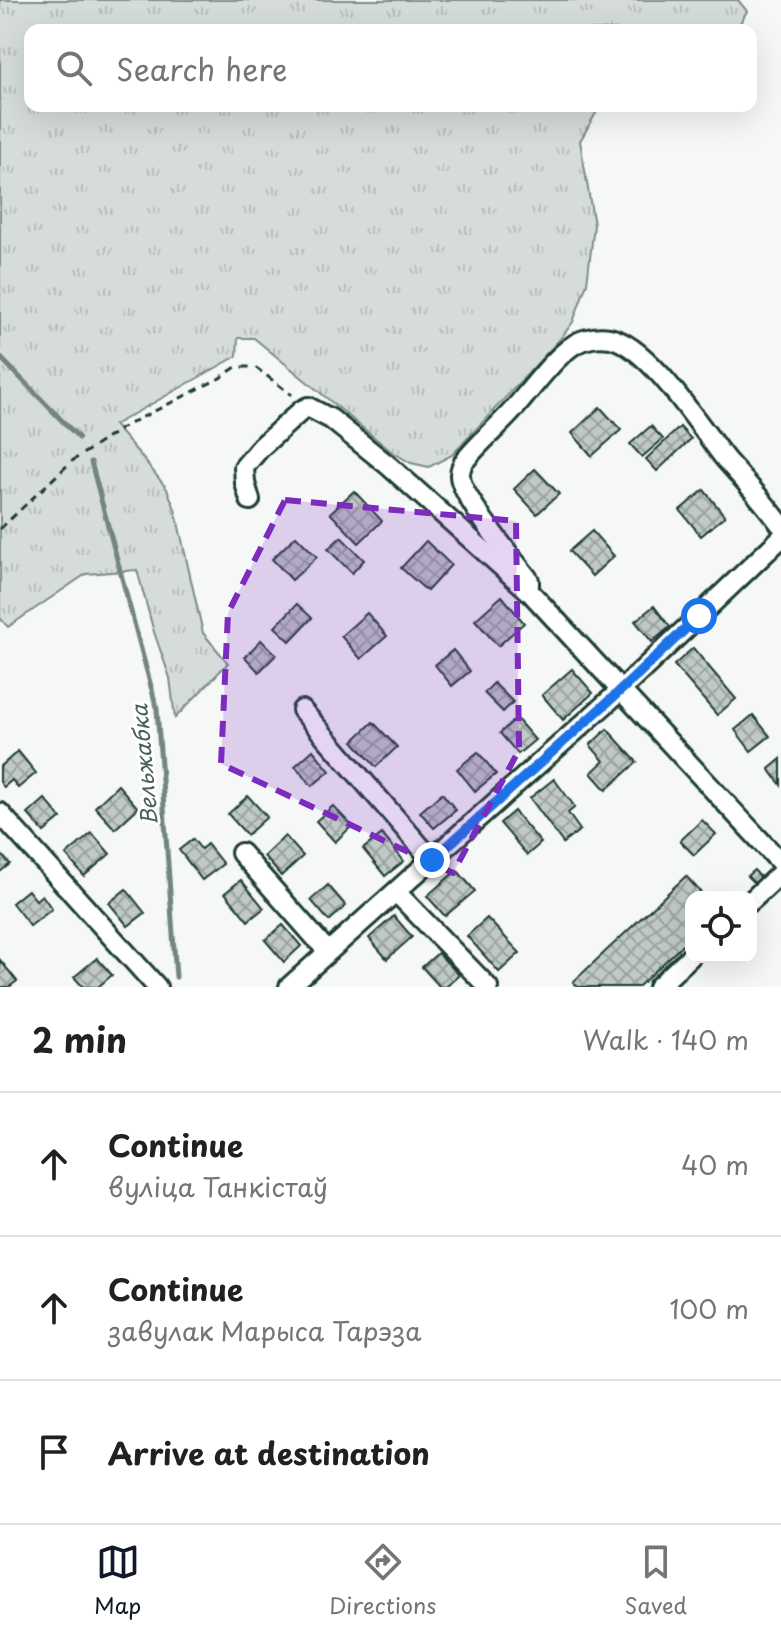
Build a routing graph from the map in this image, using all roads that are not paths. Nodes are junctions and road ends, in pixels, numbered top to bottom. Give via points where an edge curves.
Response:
1 (250, 500) dead end
2 (781, 525) edge
3 (781, 538) edge
4 (529, 591) junction
5 (620, 691) junction
6 (302, 710) dead end
7 (0, 813) edge
8 (241, 853) dead end
9 (432, 860) junction
10 (781, 863) edge
11 (781, 873) edge
12 (396, 892) junction
13 (757, 895) edge
14 (328, 952) junction
15 (685, 962) edge
16 (157, 987) edge
17 (289, 987) edge
18 (488, 987) edge
19 (658, 987) edge

1 - 4 street via 244,467 308,407 389,466
2 - 4 street via 661,375 612,338 588,339 566,351 464,461 460,474 471,502 529,580
3 - 5 street
4 - 5 street
5 - 9 street
5 - 10 street
6 - 9 street
7 - 16 street
8 - 14 street
9 - 12 street
11 - 13 street
12 - 14 street
12 - 18 street
14 - 17 street
15 - 19 street

